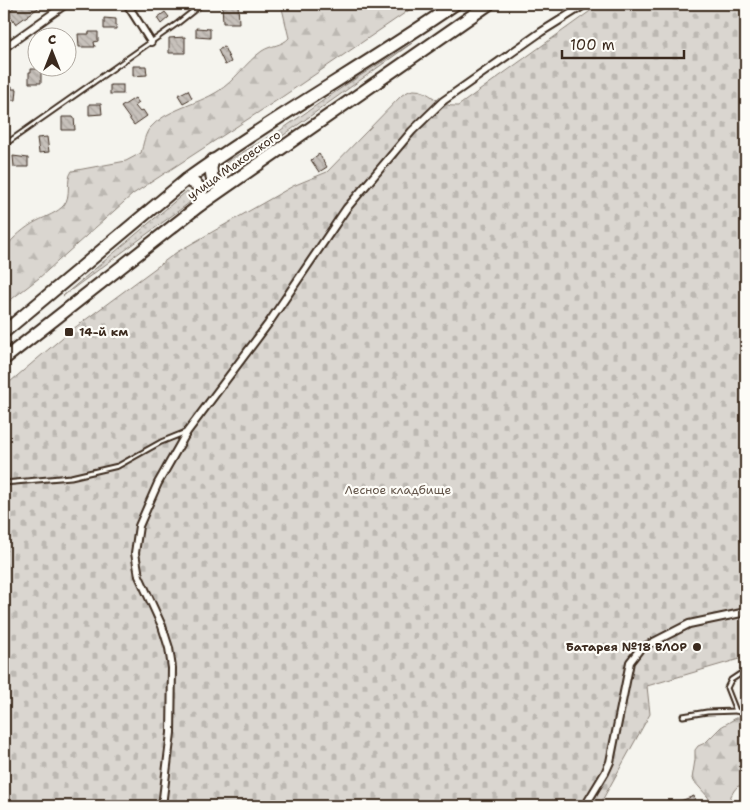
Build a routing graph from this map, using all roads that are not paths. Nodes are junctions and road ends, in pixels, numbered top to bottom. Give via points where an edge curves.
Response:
1 (66, 4) edge
2 (127, 4) edge
3 (202, 4) edge
4 (455, 4) edge
5 (489, 4) edge
6 (586, 4) edge
7 (151, 42) junction
8 (4, 48) edge
9 (4, 145) edge
10 (213, 160) junction
11 (186, 180) junction
12 (229, 184) junction
13 (200, 204) junction
14 (4, 332) edge
15 (4, 360) edge
16 (187, 432) junction
17 (4, 484) edge
18 (746, 612) edge
19 (746, 670) edge
20 (736, 711) junction
21 (746, 712) edge
22 (683, 716) dead end
23 (162, 806) edge
24 (585, 806) edge

1 - 8 street
2 - 7 street
3 - 7 lane
4 - 10 highway, улица Маковского
5 - 12 highway, улица Маковского
6 - 16 street via 443,101 412,131 346,209 268,324
7 - 9 lane
10 - 11 highway, улица Маковского
10 - 12 highway via 212,178 218,183
11 - 13 highway via 200,187 203,194
11 - 14 highway, улица Маковского
12 - 13 highway, улица Маковского
13 - 15 highway, улица Маковского
16 - 17 lane via 161,442 118,466 71,477
16 - 23 street via 158,483 139,526 135,553 139,576 162,626 172,668 171,733
18 - 24 street via 689,624 640,649 630,662 610,762
19 - 20 lane via 731,680 727,688
20 - 21 lane
20 - 22 lane

